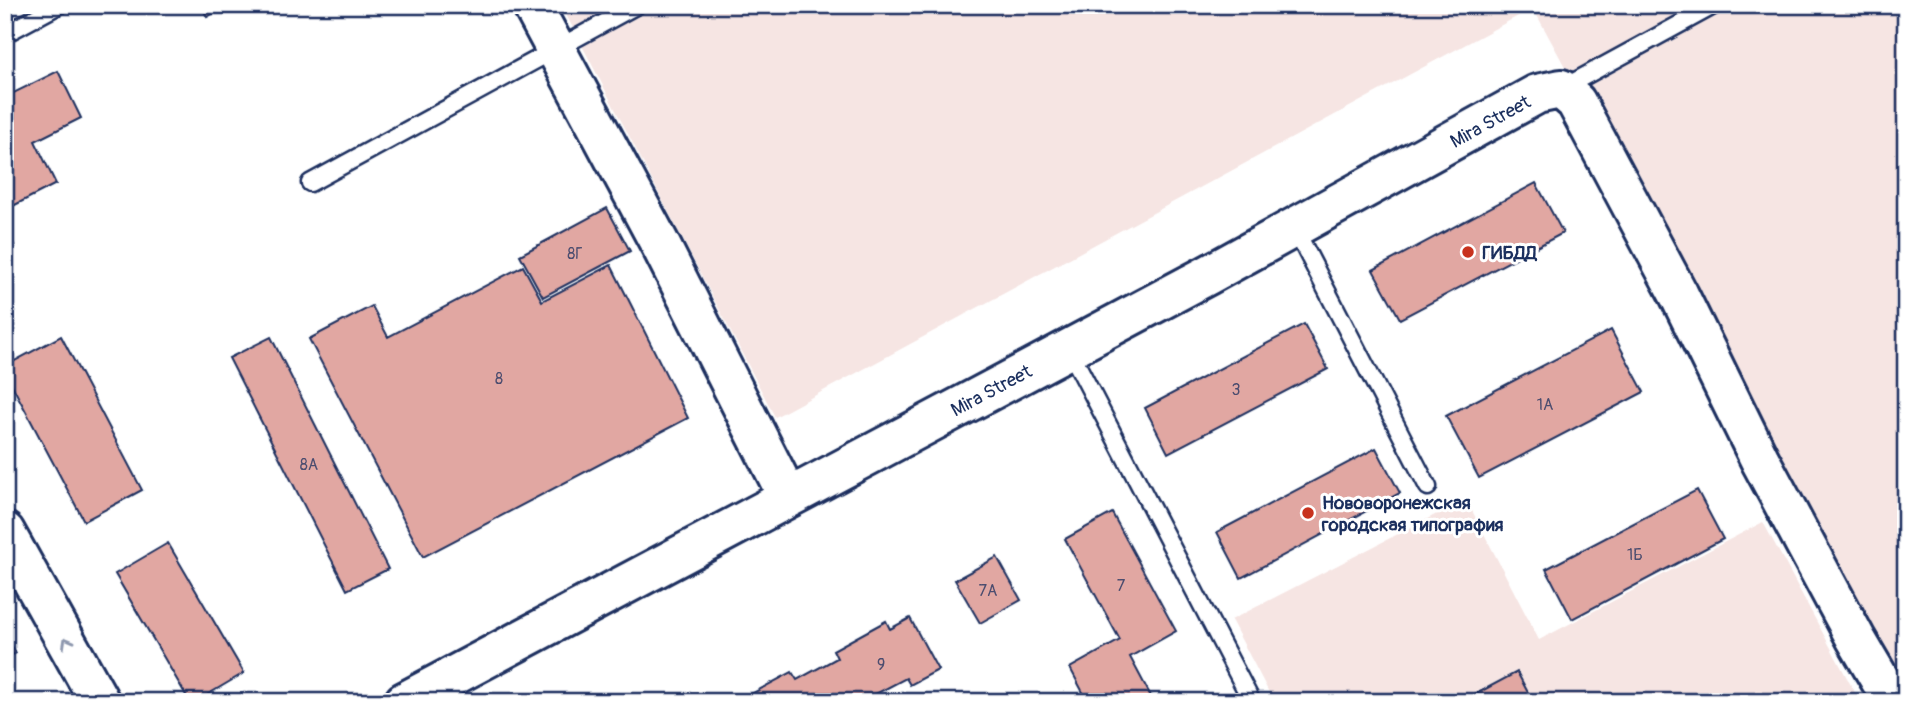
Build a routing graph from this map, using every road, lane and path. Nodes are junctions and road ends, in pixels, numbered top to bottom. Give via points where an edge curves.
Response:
1 (58, 5) edge
2 (532, 5) edge
3 (637, 5) edge
4 (1715, 5) edge
5 (5, 34) edge
6 (557, 50) junction
7 (1569, 95) junction
8 (310, 183) dead end
9 (1295, 229) junction
10 (1069, 349) junction
11 (1428, 487) dead end
12 (788, 497) junction
13 (5, 532) edge
14 (100, 702) edge
15 (404, 702) edge
16 (1252, 702) edge
17 (1893, 702) edge

1 - 5 lane
2 - 6 street
3 - 6 lane
4 - 7 lane
6 - 8 lane
6 - 12 street
7 - 9 street, Mira Street via 1537,94
7 - 17 street
9 - 10 street, Mira Street
9 - 11 lane
10 - 12 street, Mira Street
10 - 16 lane
12 - 15 street, Mira Street
14 -> 13 street

